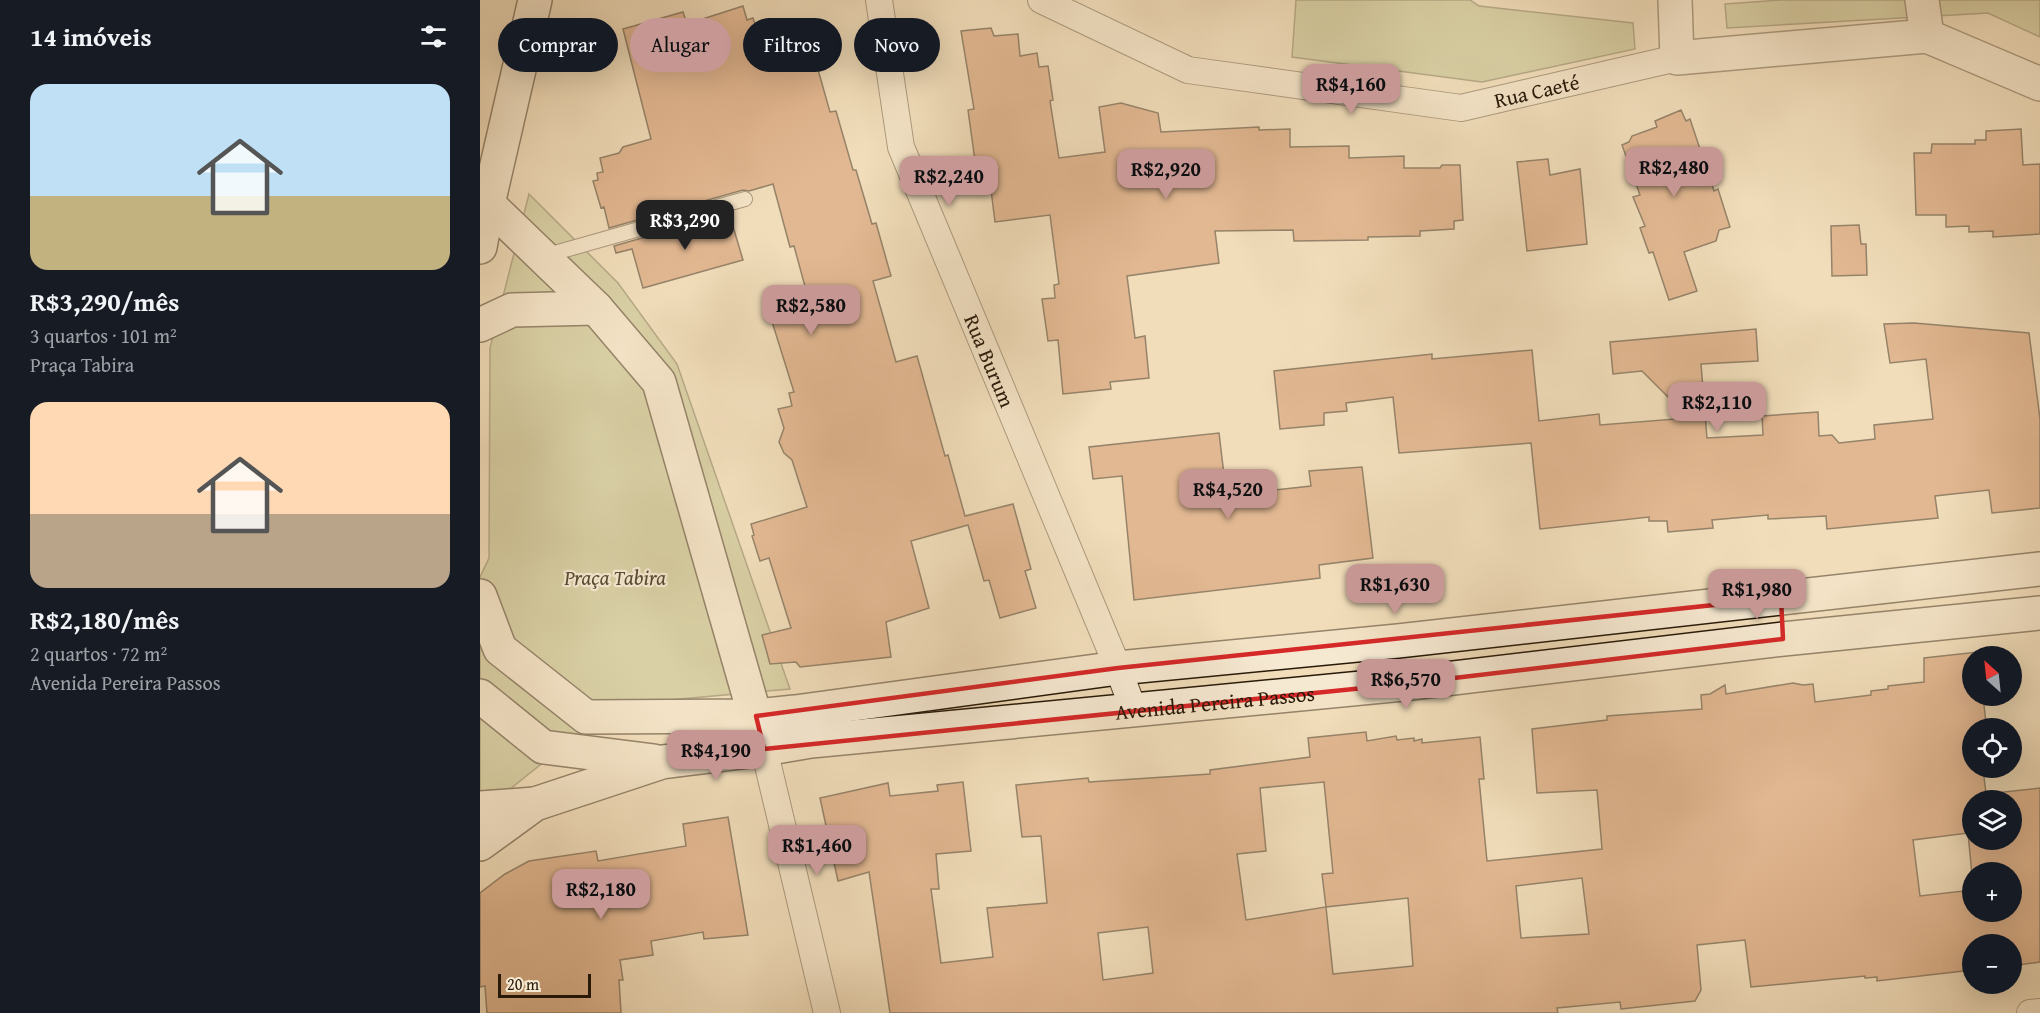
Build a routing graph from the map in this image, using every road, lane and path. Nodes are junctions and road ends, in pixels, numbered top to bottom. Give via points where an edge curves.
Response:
1 (535, 0) edge
2 (879, 0) edge
3 (1041, 0) edge
4 (1675, 0) edge
5 (1922, 0) edge
6 (1927, 36) junction
7 (1677, 58) junction
8 (2040, 84) edge
9 (746, 199) dead end
10 (488, 204) junction
11 (480, 247) edge
12 (542, 256) junction
13 (596, 308) junction
14 (480, 325) edge
15 (2040, 569) edge
16 (480, 596) edge
17 (1781, 598) junction
18 (2040, 613) edge
19 (1784, 639) junction
20 (1398, 641) junction
21 (1118, 668) junction
22 (1403, 684) junction
23 (480, 696) edge
24 (1134, 711) junction
25 (756, 716) junction
26 (764, 749) junction
27 (662, 762) junction
28 (535, 804) junction
29 (480, 808) edge
30 (480, 844) edge
31 (2040, 1012) edge
32 (827, 1013) edge
33 (2030, 1013) edge

1 - 10 main road
2 - 21 street, Rua Burum via 901,147
3 - 7 street, Rua Caeté via 1188,70 1461,108
4 - 7 main road
5 - 6 main road
6 - 7 main road, Rua Caeté
6 - 8 main road, Rua Caeté
9 - 12 lane
10 - 11 main road
10 - 12 main road
12 - 13 main road
13 - 14 main road via 512,310
13 - 25 main road via 659,382
15 - 17 main road, Avenida Pereira Passos
16 - 25 main road via 500,650 586,717
17 - 19 main road
17 - 20 main road, Avenida Pereira Passos
18 - 19 main road, Avenida Pereira Passos
19 - 22 main road, Avenida Pereira Passos
20 - 21 main road, Avenida Pereira Passos
20 - 22 main road
21 - 24 street, Rua Burum
21 - 25 main road, Avenida Pereira Passos
22 - 24 main road, Avenida Pereira Passos
23 - 27 main road via 543,747
24 - 26 main road, Avenida Pereira Passos via 811,741
25 - 26 main road
26 - 27 main road, Avenida Pereira Passos
26 - 32 street
27 - 28 main road, Avenida Pereira Passos
28 - 29 main road
28 - 30 main road, Avenida Pereira Passos
31 - 33 street

